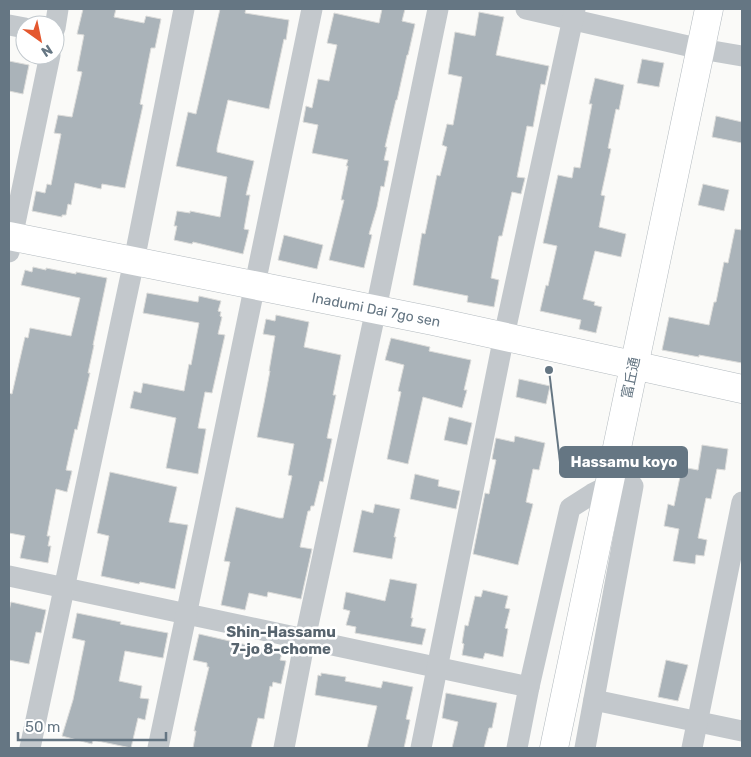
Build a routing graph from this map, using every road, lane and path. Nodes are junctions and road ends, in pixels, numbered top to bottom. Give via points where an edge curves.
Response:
1 (184, 9) edge
2 (312, 9) edge
3 (438, 9) edge
4 (526, 9) edge
5 (710, 9) edge
6 (574, 14) edge
7 (701, 49) junction
8 (742, 56) edge
9 (48, 65) edge
10 (10, 242) edge
11 (134, 261) junction
12 (254, 285) junction
13 (376, 310) junction
14 (504, 336) junction
15 (634, 365) junction
16 (742, 389) edge
17 (611, 474) junction
18 (742, 502) edge
19 (9, 576) edge
20 (64, 588) junction
21 (187, 614) junction
22 (305, 639) junction
23 (438, 667) junction
24 (529, 687) junction
25 (594, 700) junction
26 (698, 722) junction
27 (742, 731) edge
28 (30, 748) edge
29 (158, 748) edge
30 (284, 748) edge
31 (421, 748) edge
32 (517, 748) edge
33 (554, 748) edge
34 (585, 748) edge
35 (692, 748) edge

1 - 11 street
2 - 12 street
3 - 13 street
4 - 6 street
5 - 7 street, 富丘通
6 - 7 street
6 - 14 street
7 - 8 street
7 - 15 street, 富丘通
9 - 10 street
10 - 11 street, Inadumi Dai 7go sen
11 - 12 street, Inadumi Dai 7go sen
11 - 20 street
12 - 13 street, Inadumi Dai 7go sen
12 - 21 street
13 - 14 street, Inadumi Dai 7go sen
13 - 22 street
14 - 15 street, Inadumi Dai 7go sen
14 - 23 street
15 - 16 street, Inadumi Dai 7go sen
15 - 17 street, 富丘通
17 - 24 street via 592,494 570,508
17 - 25 street via 633,486
17 - 33 street, 富丘通
18 - 26 street
19 - 20 street
20 - 21 street
20 - 28 street
21 - 22 street
21 - 29 street
22 - 23 street
22 - 30 street
23 - 24 street
23 - 31 street
24 - 32 street
25 - 26 street
25 - 34 street
26 - 27 street
26 - 35 street

